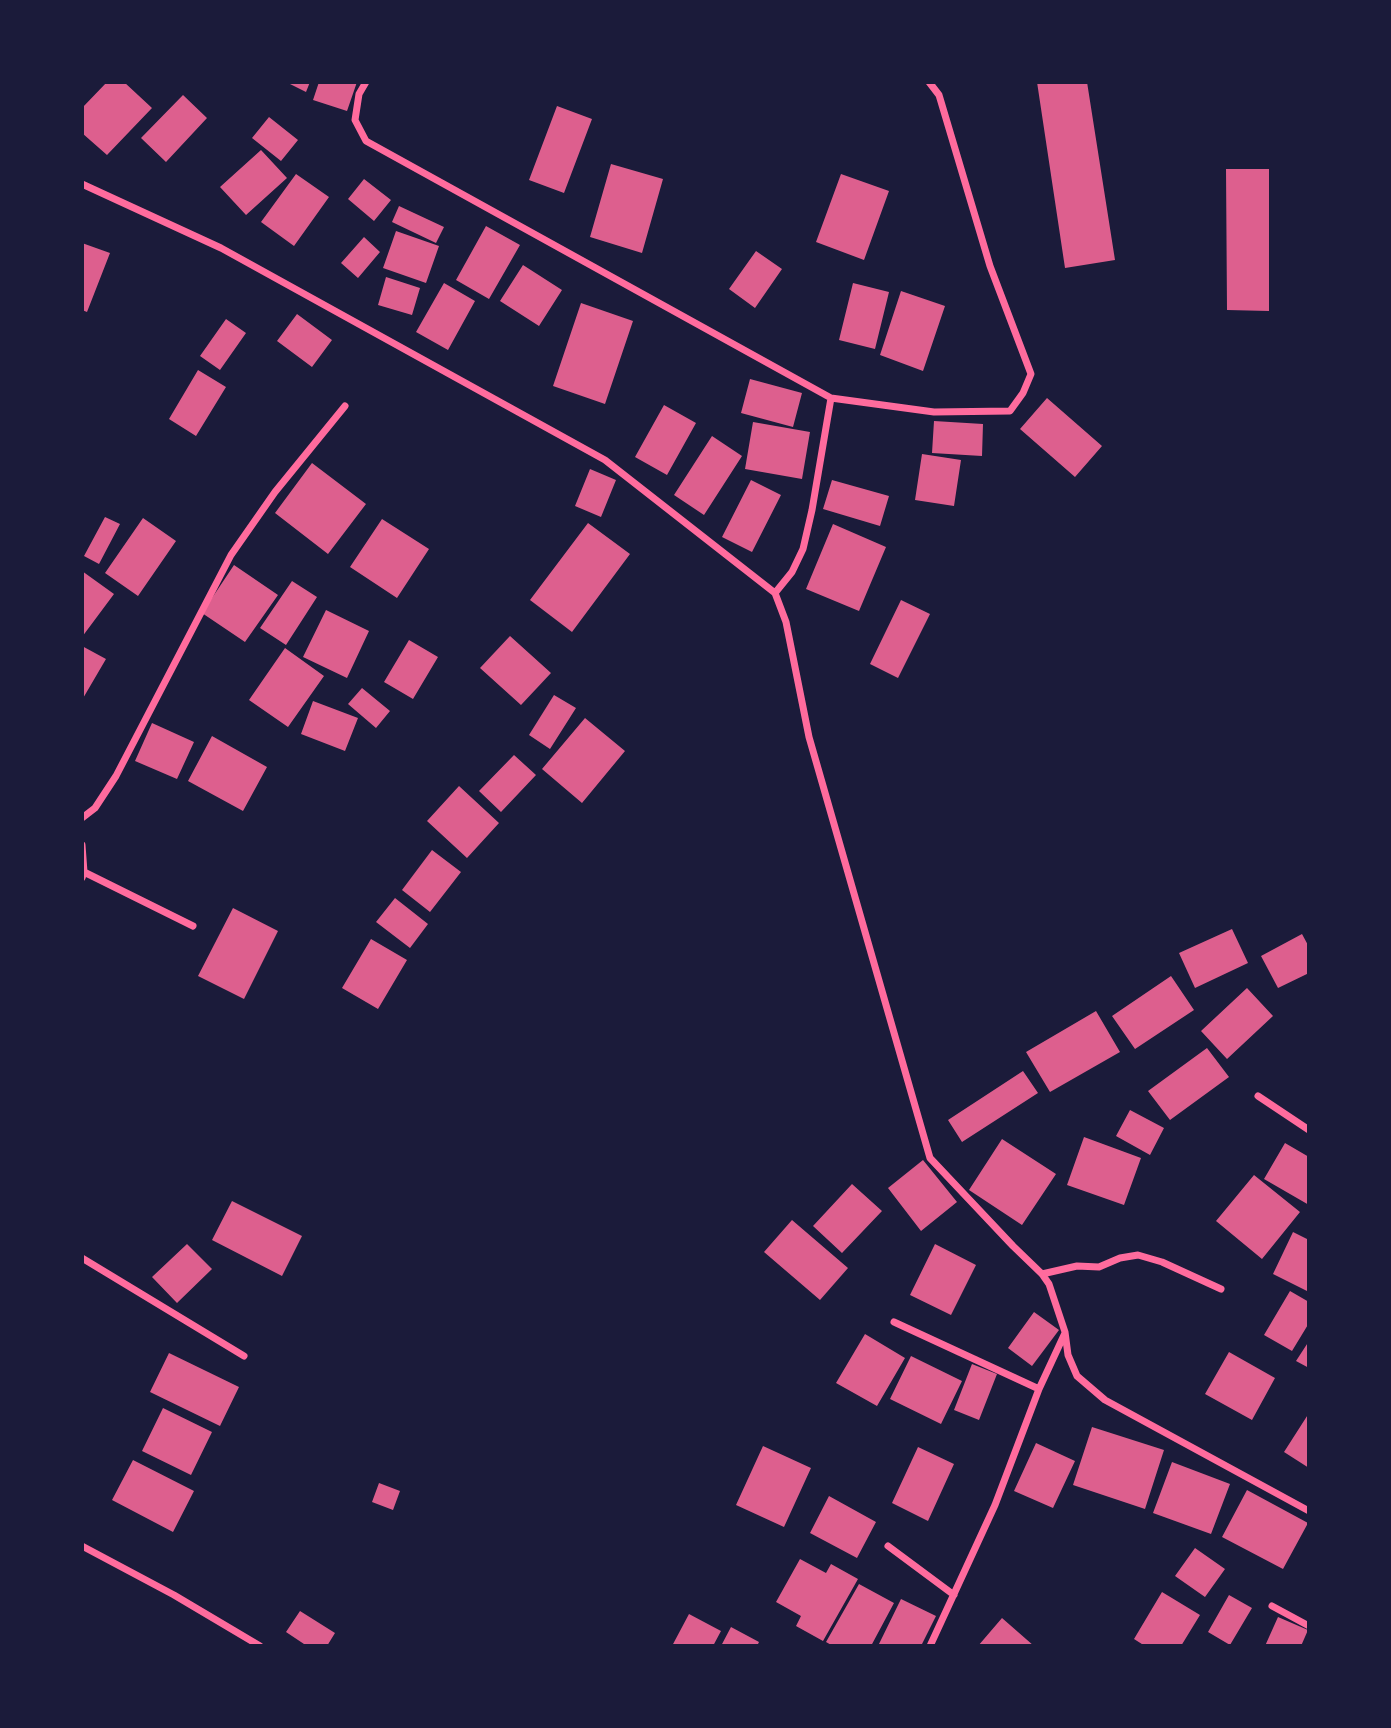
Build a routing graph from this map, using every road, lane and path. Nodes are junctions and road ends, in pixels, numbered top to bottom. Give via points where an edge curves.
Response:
1 (366, 82) edge
2 (929, 82) edge
3 (82, 184) edge
4 (831, 398) junction
5 (345, 406) dead end
6 (775, 593) junction
7 (82, 818) edge
8 (82, 845) edge
9 (83, 875) edge
10 (193, 926) dead end
11 (1258, 1096) dead end
12 (1309, 1130) edge
13 (82, 1258) edge
14 (1042, 1274) junction
15 (1221, 1289) dead end
16 (894, 1322) dead end
17 (1065, 1332) junction
18 (244, 1356) dead end
19 (1039, 1389) junction
20 (1309, 1511) edge
21 (82, 1546) edge
22 (888, 1546) dead end
23 (954, 1595) junction
24 (1272, 1606) dead end
25 (1309, 1626) edge
26 (257, 1644) edge
27 (930, 1646) edge

1 - 4 street via 355,120 366,141
2 - 4 street via 939,95 990,266 1031,374 1010,411 934,412
3 - 6 street via 221,248 605,460
4 - 6 street via 803,549
5 - 7 street via 231,555 116,776 95,808
6 - 14 street via 786,622 809,737 930,1158
8 - 9 street
9 - 10 street
11 - 12 street
13 - 18 street
14 - 15 street via 1077,1266 1099,1268 1138,1255
14 - 17 street
16 - 19 street
17 - 19 street
17 - 20 street via 1077,1376 1105,1400
19 - 23 street via 995,1505
21 - 26 street
22 - 23 street
23 - 27 street
24 - 25 street

